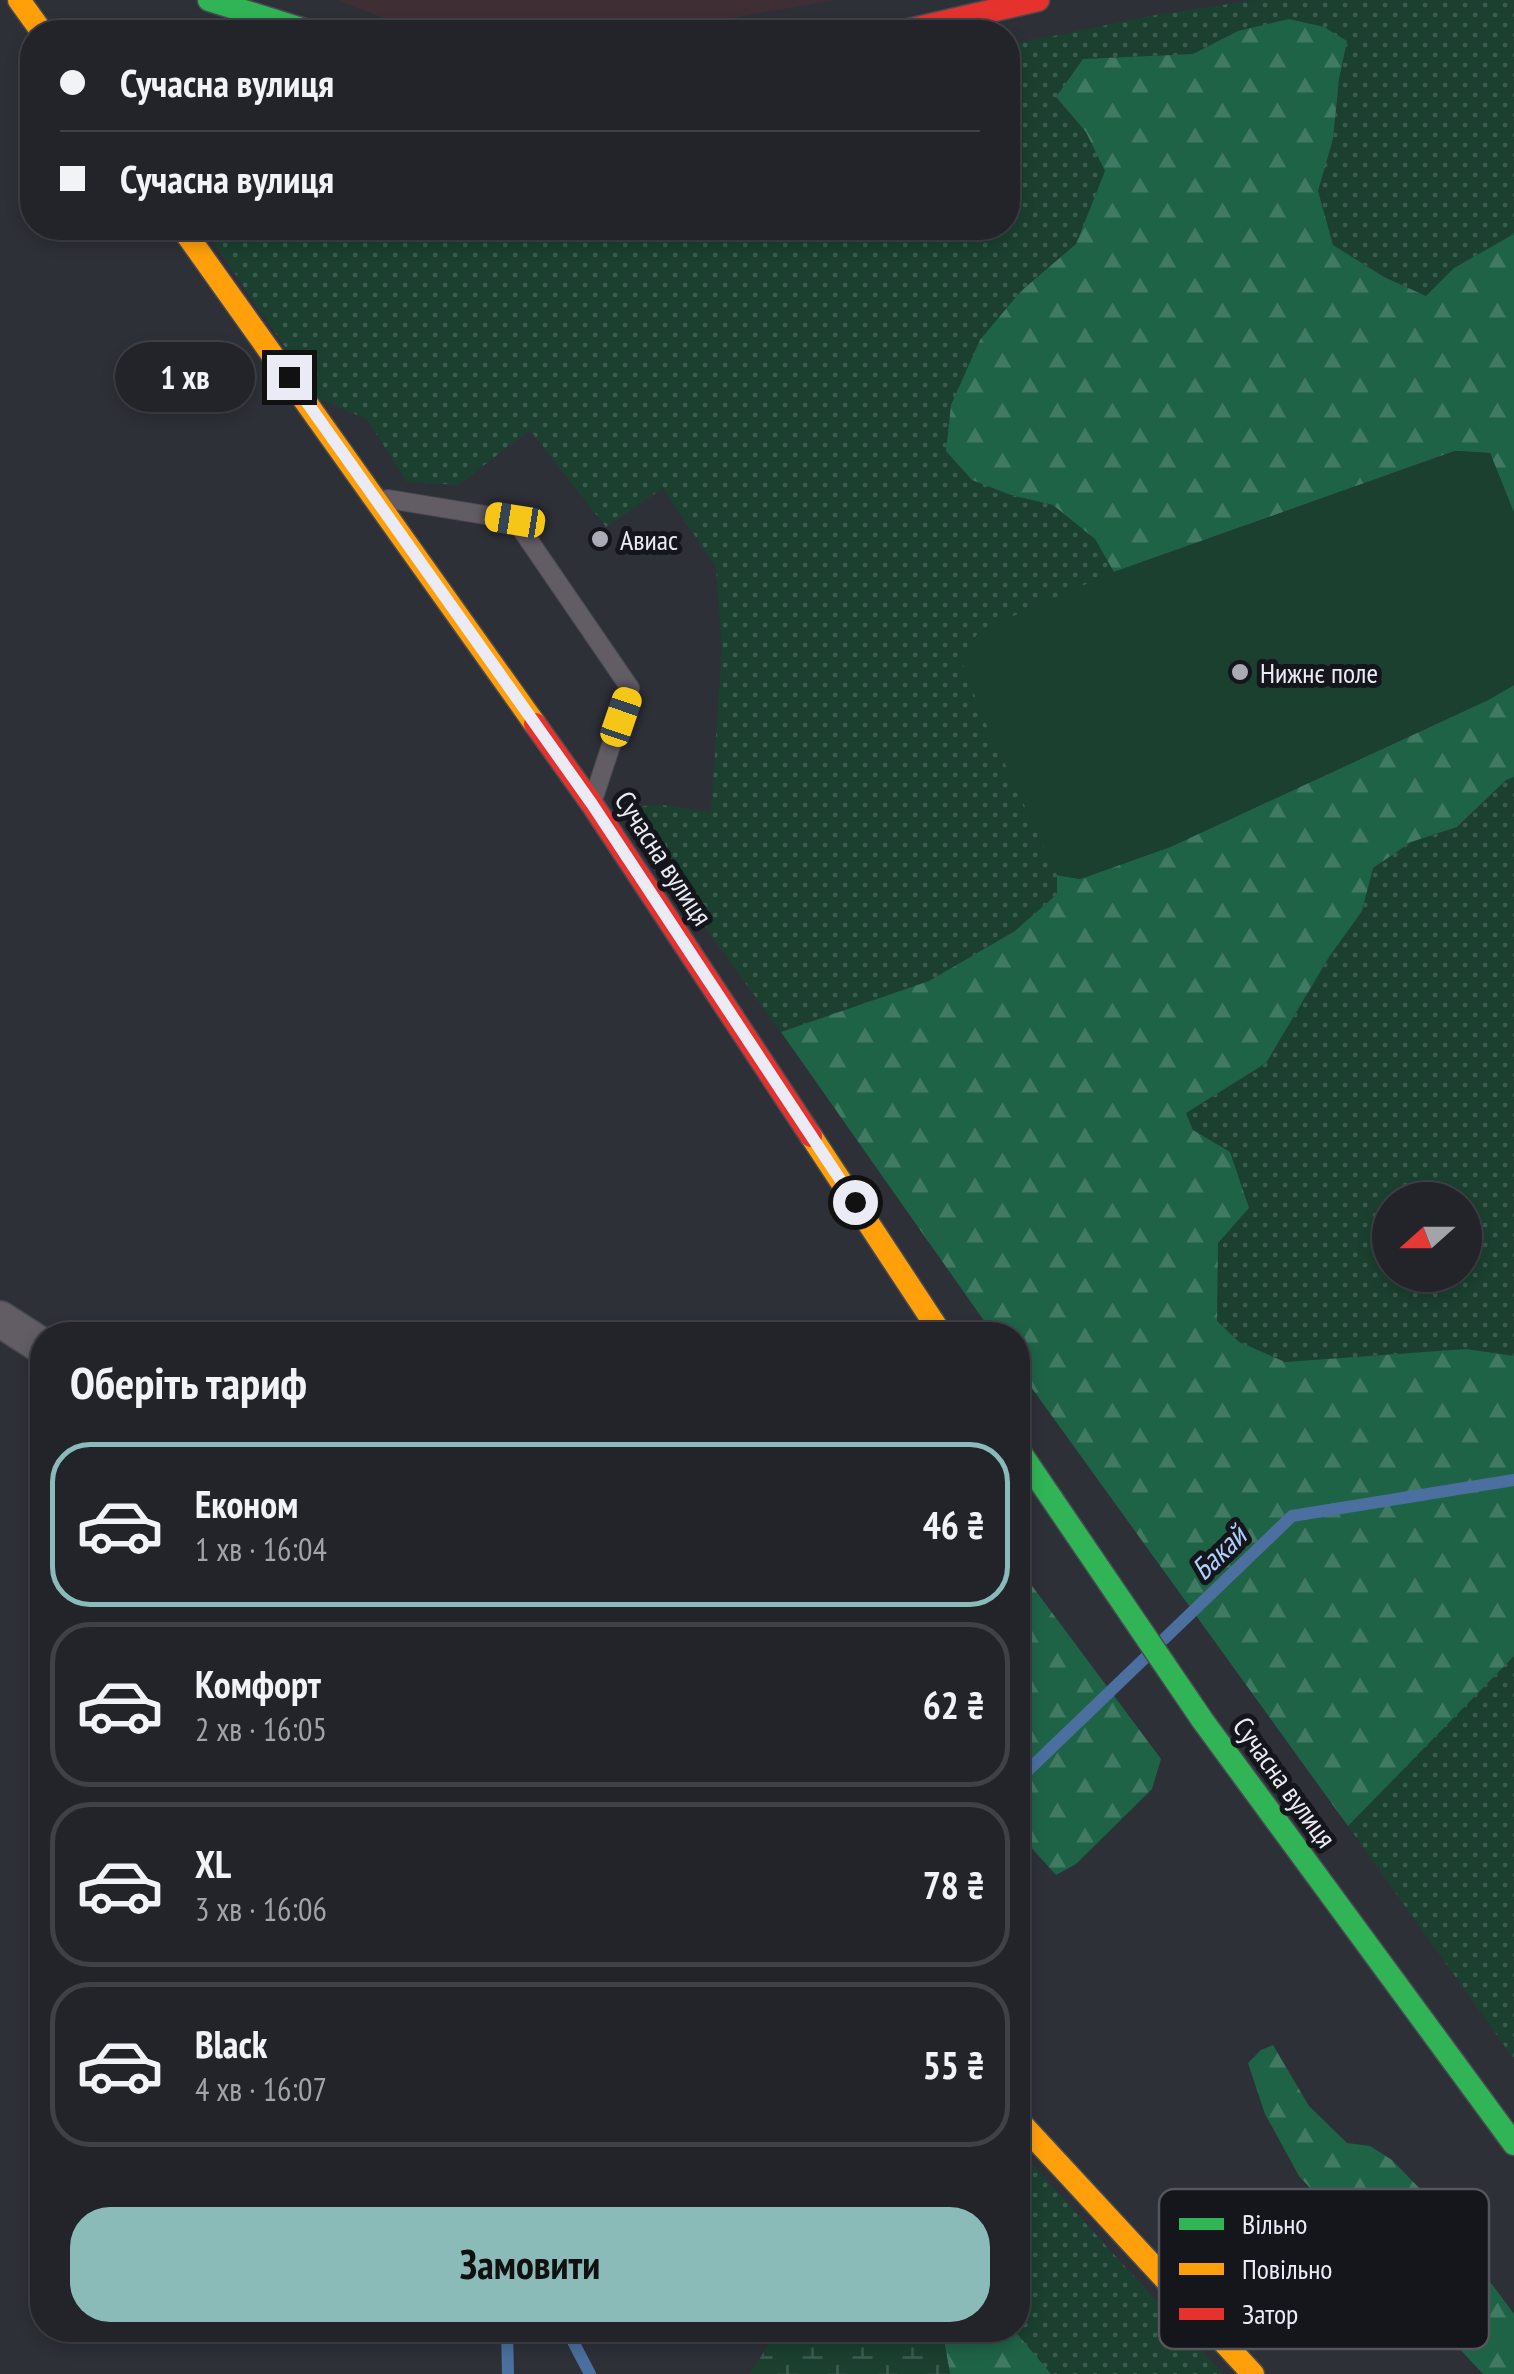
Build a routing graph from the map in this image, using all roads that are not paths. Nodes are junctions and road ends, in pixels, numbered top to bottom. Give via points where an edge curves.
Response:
1 (209, 0) edge
2 (1038, 0) edge
3 (273, 20) edge
4 (952, 20) edge
5 (191, 240) edge
6 (374, 496) junction
7 (592, 804) junction
8 (0, 1318) edge
9 (933, 1322) edge
10 (30, 1338) edge
11 (1030, 1467) edge
12 (1030, 2133) edge
13 (1514, 2144) edge
14 (1159, 2272) edge
15 (1230, 2349) edge
16 (1253, 2374) edge

1 - 3 main road
2 - 4 main road
5 - 6 main road, Сучасна вулиця
6 - 7 main road, Сучасна вулиця
6 - 7 lane via 515,520 630,688
7 - 9 main road, Сучасна вулиця
8 - 10 street
11 - 13 main road, Сучасна вулиця via 1202,1721
12 - 14 main road
15 - 16 main road

